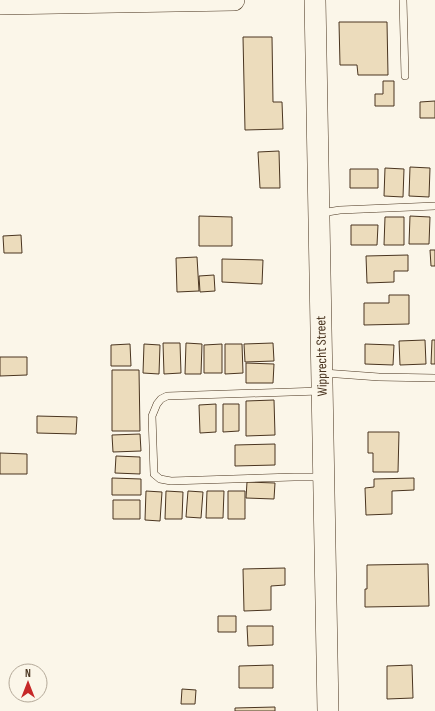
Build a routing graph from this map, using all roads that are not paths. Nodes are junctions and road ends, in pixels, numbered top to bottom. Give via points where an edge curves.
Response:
1 (234, 0) edge
2 (315, 0) edge
3 (403, 0) edge
4 (100, 1) edge
5 (0, 4) edge
6 (405, 76) dead end
7 (435, 206) edge
8 (319, 213) junction
9 (435, 378) edge
10 (322, 382) junction
11 (324, 477) junction
12 (328, 711) edge

1 - 4 street
2 - 8 street, Wipprecht Street
3 - 6 lane
4 - 5 street
7 - 8 lane
8 - 10 street, Wipprecht Street
9 - 10 lane via 380,377
10 - 11 street, Wipprecht Street
10 - 11 lane via 167,396 156,404 152,416 154,474 160,479 171,481
11 - 12 street, Wipprecht Street

